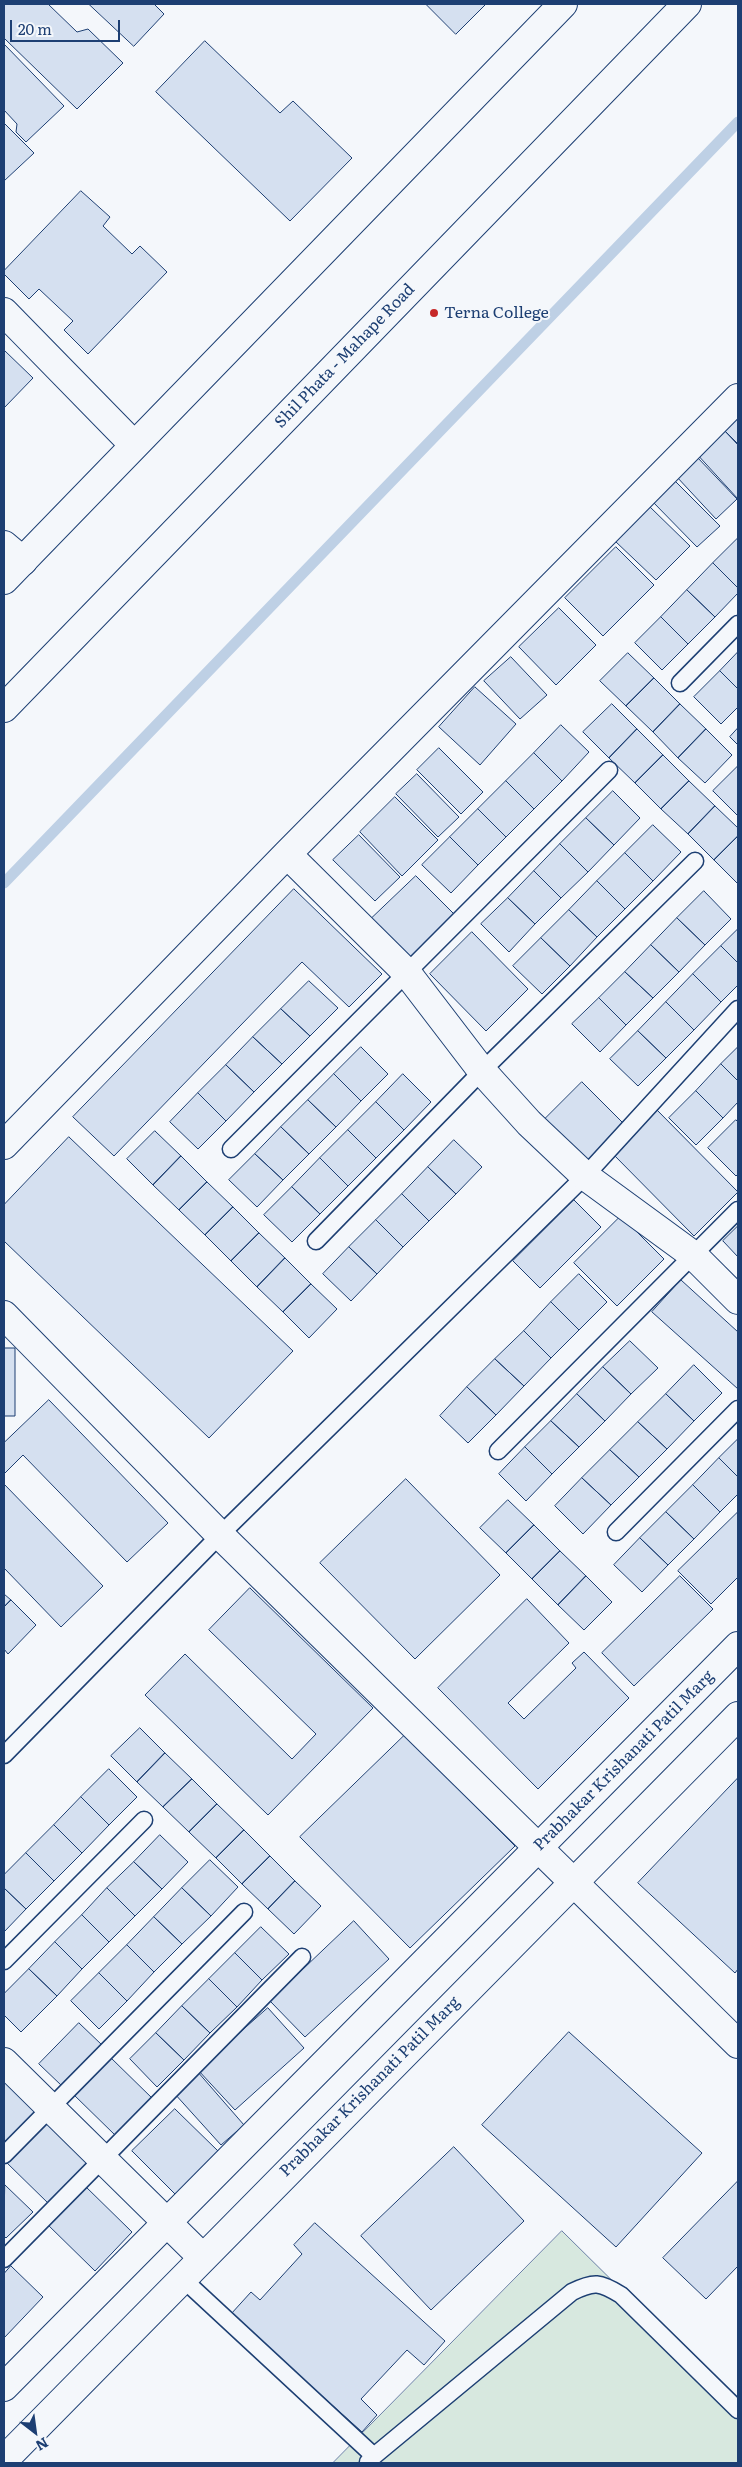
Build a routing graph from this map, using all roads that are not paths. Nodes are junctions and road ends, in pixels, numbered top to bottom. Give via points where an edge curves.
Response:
1 (563, 4) edge
2 (687, 4) edge
3 (4, 312) edge
4 (738, 398) edge
5 (134, 445) junction
6 (13, 553) edge
7 (4, 580) edge
8 (738, 624) edge
9 (680, 683) dead end
10 (4, 708) edge
11 (609, 770) dead end
12 (287, 854) junction
13 (695, 861) dead end
14 (407, 972) junction
15 (738, 1009) edge
16 (482, 1071) junction
17 (4, 1146) edge
18 (231, 1149) dead end
19 (584, 1176) junction
20 (738, 1210) edge
21 (316, 1241) dead end
22 (693, 1255) junction
23 (738, 1300) edge
24 (4, 1315) edge
25 (738, 1409) edge
26 (498, 1451) dead end
27 (616, 1532) dead end
28 (220, 1535) junction
29 (738, 1646) edge
30 (738, 1716) edge
31 (4, 1755) edge
32 (144, 1820) dead end
33 (538, 1848) junction
34 (574, 1882) junction
35 (244, 1912) dead end
36 (302, 1957) dead end
37 (4, 1961) edge
38 (738, 2044) edge
39 (4, 2062) edge
40 (50, 2108) junction
41 (4, 2155) edge
42 (101, 2160) junction
43 (166, 2222) junction
44 (202, 2257) junction
45 (4, 2259) edge
46 (183, 2279) junction
47 (4, 2387) edge
48 (738, 2410) edge
49 (4, 2460) edge
50 (371, 2460) edge

1 - 5 street
2 - 10 street, Shil Phata - Mahape Road
3 - 5 street
4 - 12 street
5 - 6 street
6 - 7 street
8 - 9 lane
11 - 14 lane
12 - 14 street
12 - 17 street
13 - 16 lane
14 - 16 street
14 - 18 lane
15 - 19 lane
16 - 19 street via 529,1123
16 - 21 lane
19 - 22 street
19 - 28 lane
20 - 22 lane
22 - 23 street
22 - 26 lane
24 - 28 street
25 - 27 lane
28 - 31 lane
28 - 33 street
29 - 33 street, Prabhakar Krishanati Patil Marg
30 - 34 street, Prabhakar Krishanati Patil Marg
32 - 37 lane
33 - 34 street
33 - 43 street, Prabhakar Krishanati Patil Marg
34 - 38 street
34 - 44 street, Prabhakar Krishanati Patil Marg
35 - 40 lane
36 - 42 lane
39 - 40 street
40 - 41 lane
40 - 42 street
42 - 43 street
42 - 45 lane
43 - 44 street
43 - 47 street, Prabhakar Krishanati Patil Marg
44 - 46 street, Prabhakar Krishanati Patil Marg
46 - 49 street, Prabhakar Krishanati Patil Marg
46 - 50 lane
48 - 50 lane via 621,2295 605,2285 589,2283 572,2292

